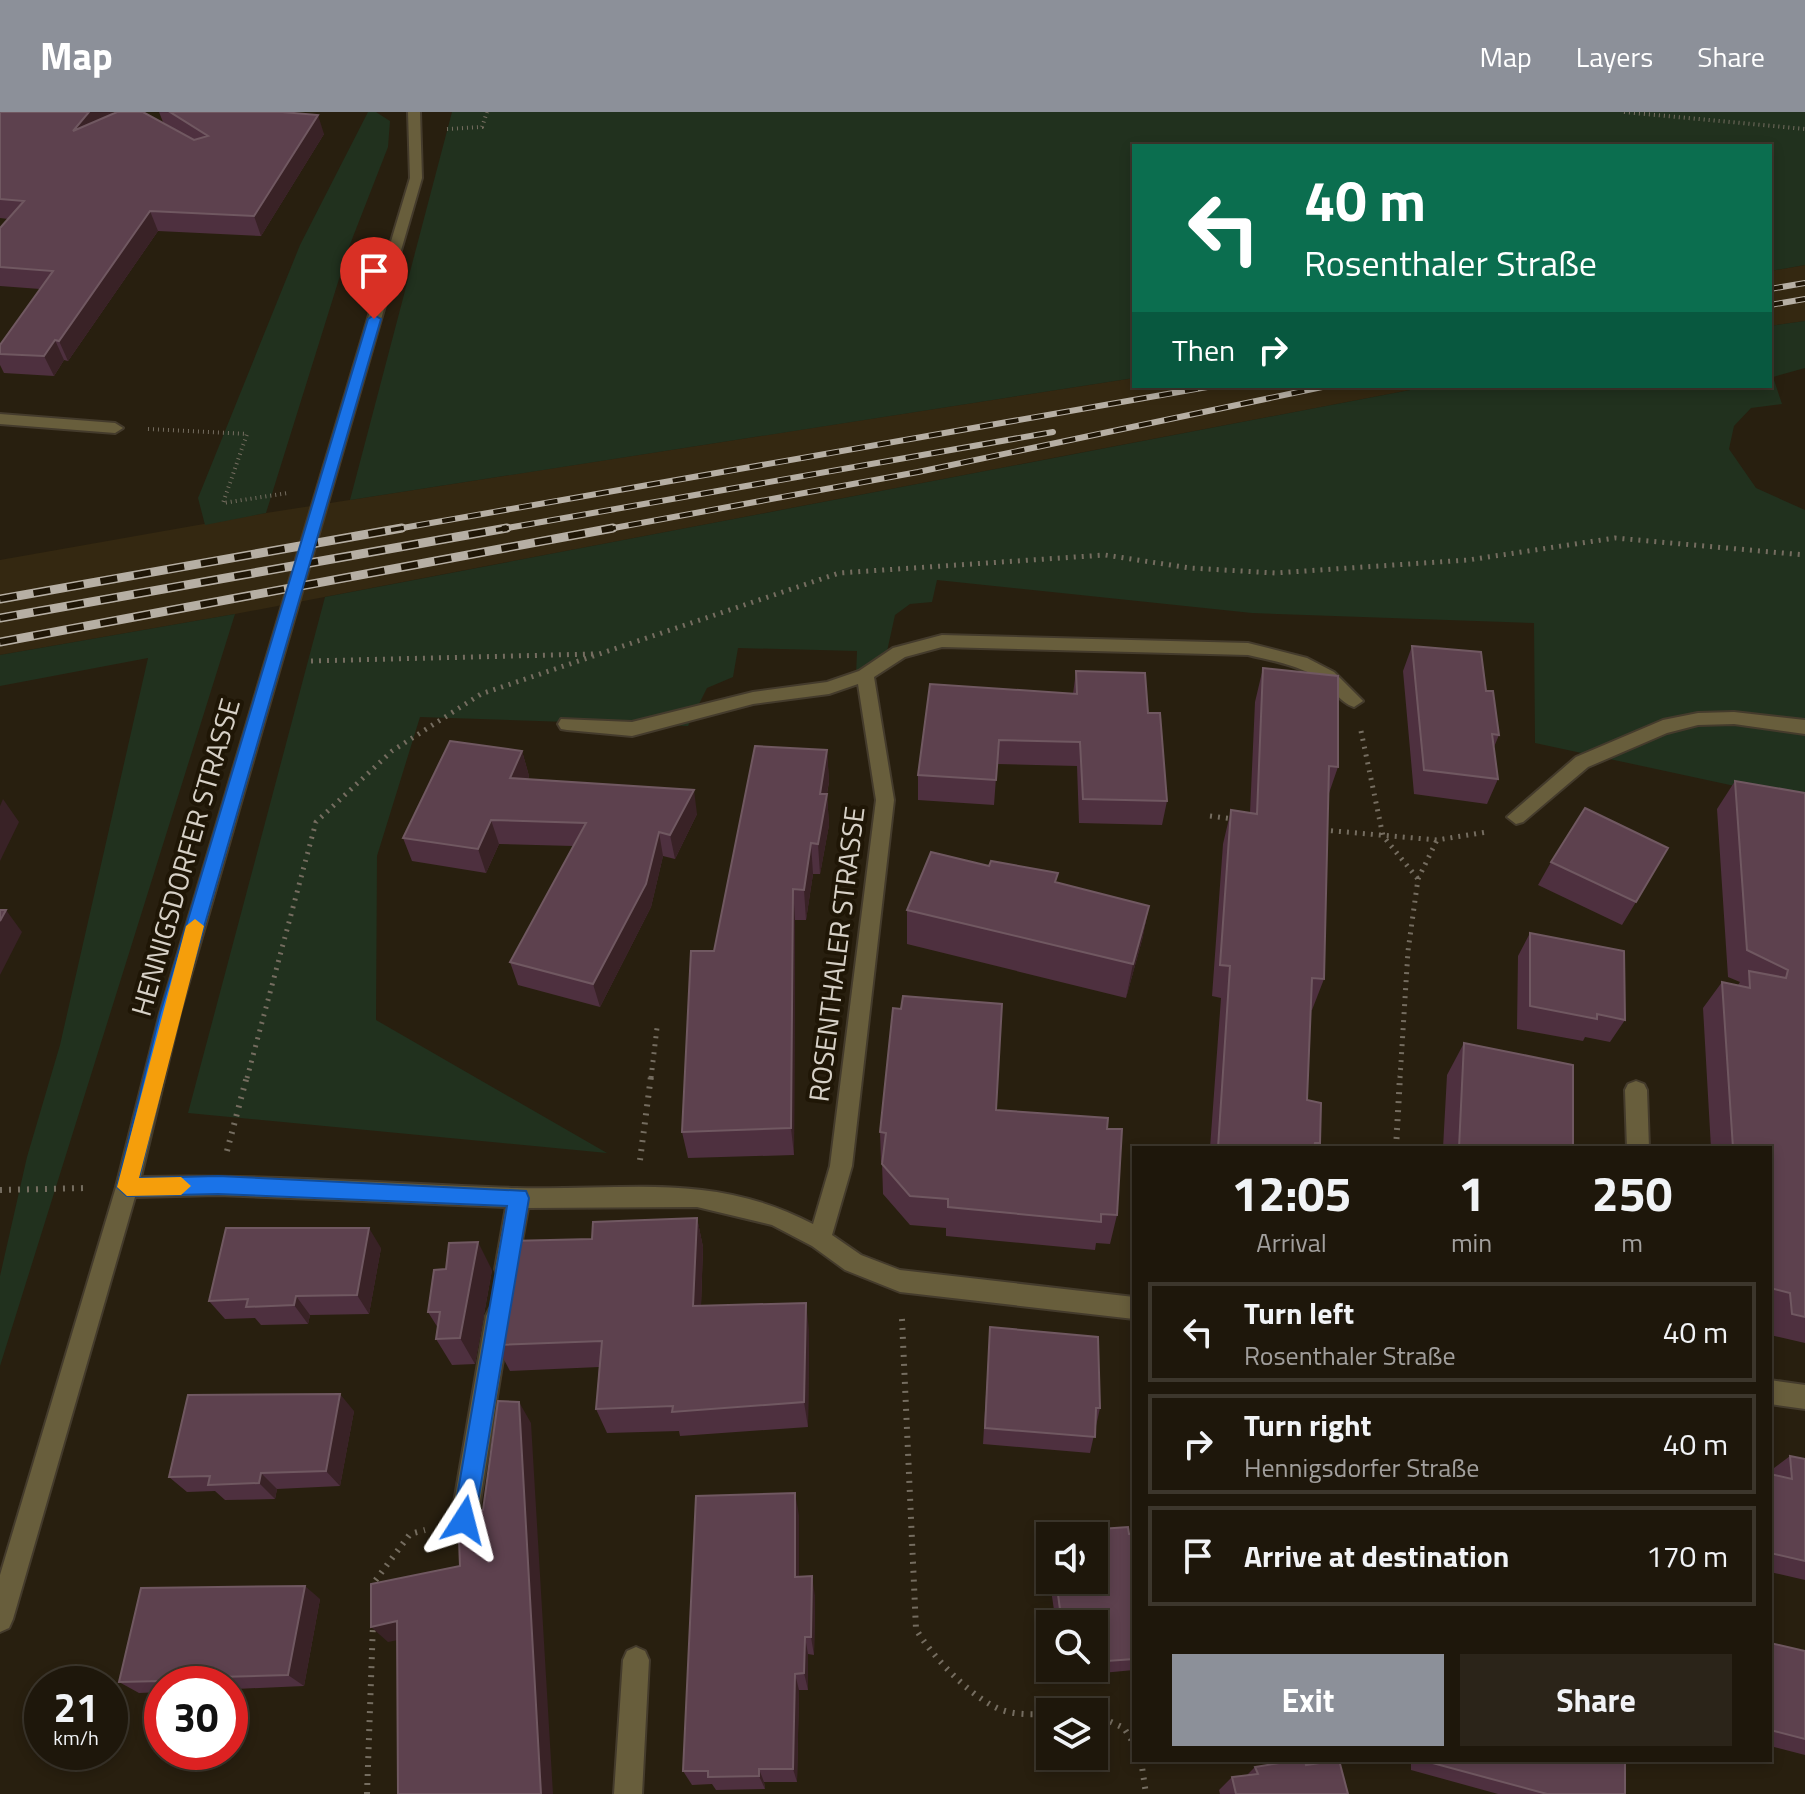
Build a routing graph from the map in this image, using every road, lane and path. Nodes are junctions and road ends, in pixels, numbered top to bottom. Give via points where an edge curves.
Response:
1 (414, 112) edge
2 (487, 112) edge
3 (1624, 112) edge
4 (1805, 129) edge
5 (416, 130) junction
6 (0, 419) edge
7 (115, 428) joint
8 (324, 488) junction
9 (598, 654) dead end
10 (273, 663) junction
11 (865, 675) junction
12 (1354, 701) dead end
13 (567, 724) dead end
14 (1805, 727) edge
15 (1367, 758) dead end
16 (1210, 816) dead end
17 (1516, 817) joint
18 (1239, 820) edge
19 (1313, 828) edge
20 (1383, 836) junction
21 (1437, 840) junction
22 (1418, 879) junction
23 (657, 1028) dead end
24 (1636, 1090) dead end
25 (1396, 1146) edge
26 (1638, 1146) edge
27 (127, 1187) junction
28 (0, 1190) edge
29 (635, 1197) junction
30 (519, 1198) junction
31 (820, 1239) junction
32 (900, 1281) junction
33 (1132, 1308) edge
34 (1772, 1392) edge
35 (1805, 1397) edge
36 (464, 1520) joint
37 (374, 1596) edge
38 (374, 1611) edge
39 (0, 1619) edge
40 (636, 1660) dead end
41 (1036, 1714) edge
42 (1108, 1721) edge
43 (1132, 1741) edge
44 (1141, 1762) edge
45 (367, 1794) edge
46 (628, 1794) edge
47 (1146, 1794) edge

1 - 5 street, HENNIGSDORFER STRASSE
2 - 5 path via 482,127
3 - 4 path
5 - 8 street, HENNIGSDORFER STRASSE via 416,178
6 - 7 street
7 - 8 path via 247,434 223,503
8 - 10 street, HENNIGSDORFER STRASSE
9 - 10 path
10 - 27 street, HENNIGSDORFER STRASSE via 170,1013
11 - 12 street via 899,652 942,641 1248,649 1301,662 1328,676
11 - 13 street via 829,688 753,698 632,729
11 - 31 street, ROSENTHALER STRASSE via 885,800 841,1166
14 - 17 street via 1734,718 1663,727 1582,762
15 - 20 path
16 - 18 path
17 - 21 path via 1471,837
19 - 20 path
20 - 21 path
20 - 22 path
21 - 22 path
22 - 25 path via 1408,951
23 - 29 path
24 - 26 street
27 - 28 path
27 - 30 street via 218,1185
27 - 39 street, HENNIGSDORFER STRASSE
29 - 30 street
29 - 31 street via 697,1197 745,1206
30 - 36 street
31 - 32 street via 853,1263
32 - 33 street
32 - 41 path via 916,1629 930,1653 994,1707
34 - 35 street
36 - 37 path via 410,1534 375,1581
38 - 45 path
40 - 46 street
42 - 43 path via 1124,1728
44 - 47 path

